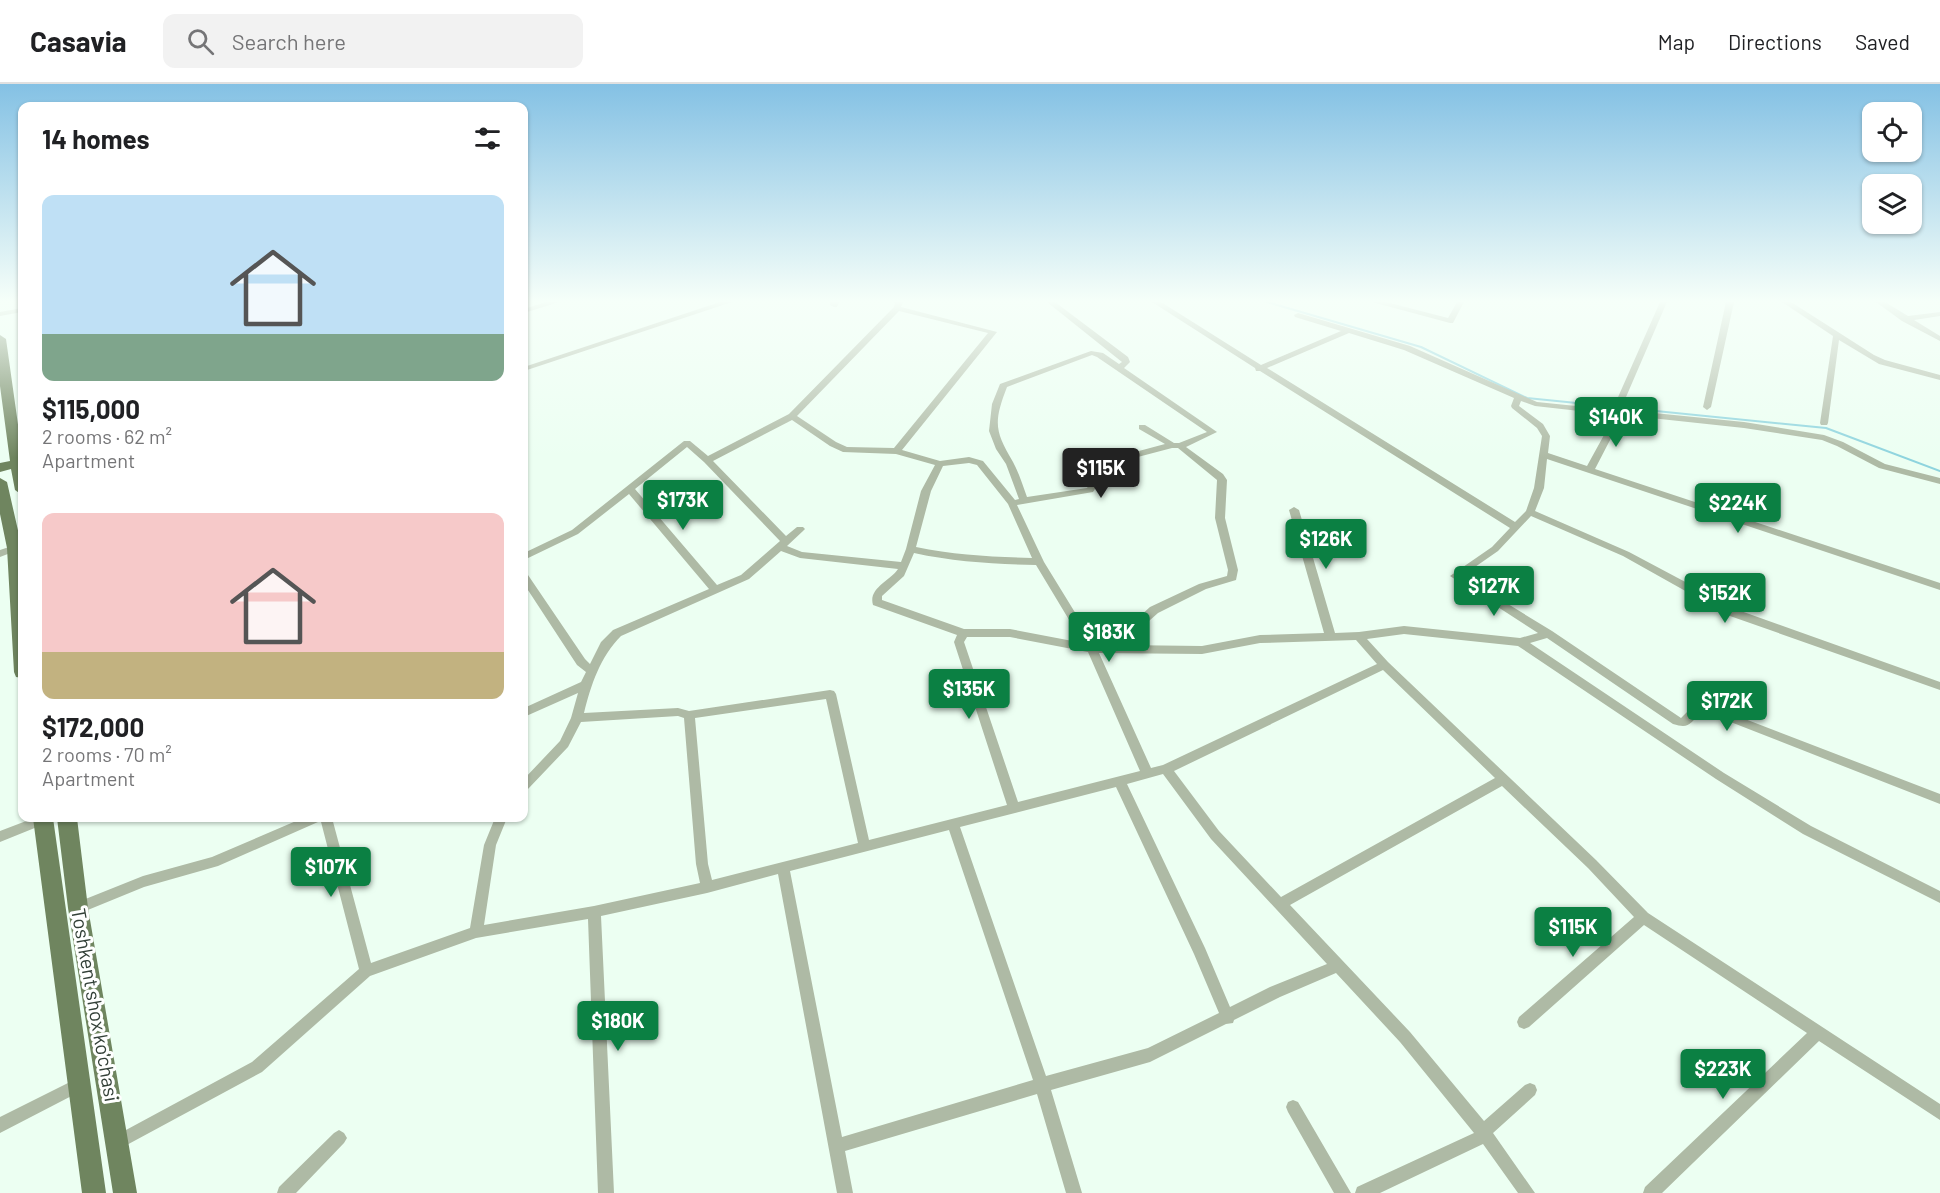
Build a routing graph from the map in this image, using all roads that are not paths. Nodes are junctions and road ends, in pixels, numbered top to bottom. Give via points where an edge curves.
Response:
1 (2, 354) edge
2 (571, 354) edge
3 (851, 354) edge
4 (975, 354) edge
5 (1118, 354) edge
6 (1235, 354) edge
7 (1294, 354) edge
8 (1420, 354) edge
9 (1642, 354) edge
10 (1719, 354) edge
11 (1834, 354) edge
12 (1866, 354) edge
13 (528, 368) edge
14 (1119, 369) junction
15 (1259, 369) junction
16 (1940, 378) edge
17 (1519, 396) junction
18 (1707, 407) dead end
19 (1619, 409) junction
20 (792, 416) junction
21 (1824, 423) dead end
22 (1142, 427) dead end
23 (1176, 446) junction
24 (896, 451) junction
25 (1544, 455) junction
26 (18, 458) edge
27 (707, 460) junction
28 (0, 461) edge
29 (940, 464) junction
30 (0, 468) edge
31 (1590, 470) junction
32 (1940, 481) edge
33 (0, 482) edge
34 (630, 489) junction
35 (1024, 501) junction
36 (1012, 503) junction
37 (1294, 510) dead end
38 (1530, 512) junction
39 (1515, 527) junction
40 (800, 529) dead end
41 (784, 544) junction
42 (911, 549) junction
43 (8, 551) edge
44 (528, 555) edge
45 (1039, 562) junction
46 (904, 566) junction
47 (528, 583) edge
48 (1940, 587) edge
49 (716, 590) junction
50 (18, 628) edge
51 (963, 633) junction
52 (1548, 634) junction
53 (1359, 636) junction
54 (1331, 638) junction
55 (1523, 641) junction
56 (1112, 648) junction
57 (1092, 649) junction
58 (1384, 665) junction
59 (592, 671) junction
60 (585, 685) junction
61 (1940, 686) edge
62 (528, 710) edge
63 (689, 715) junction
64 (577, 718) junction
65 (1166, 768) junction
66 (1148, 773) junction
67 (1504, 779) junction
68 (528, 782) edge
69 (1120, 782) junction
70 (1940, 799) edge
71 (1014, 808) junction
72 (35, 822) edge
73 (45, 822) edge
74 (67, 822) edge
75 (305, 822) edge
76 (327, 822) edge
77 (499, 822) edge
78 (953, 824) junction
79 (0, 837) edge
80 (865, 847) junction
81 (783, 866) junction
82 (707, 886) junction
83 (1940, 897) edge
84 (1280, 904) junction
85 (78, 908) junction
86 (594, 912) junction
87 (1643, 917) junction
88 (476, 932) junction
89 (1339, 965) junction
90 (366, 971) junction
91 (1228, 1018) junction
92 (1524, 1022) dead end
93 (1818, 1032) junction
94 (80, 1084) junction
95 (1042, 1085) junction
96 (1530, 1090) dead end
97 (1293, 1107) dead end
98 (1940, 1113) edge
99 (0, 1125) edge
100 (1485, 1134) junction
101 (339, 1138) dead end
102 (118, 1142) junction
103 (836, 1146) junction
104 (94, 1193) edge
105 (125, 1193) edge
106 (285, 1193) edge
107 (606, 1193) edge
108 (844, 1193) edge
109 (1074, 1193) edge
110 (1343, 1193) edge
111 (1364, 1193) edge
112 (1527, 1193) edge
113 (1651, 1193) edge

1 - 26 main road
2 - 13 street
3 - 20 street
4 - 24 street
5 - 14 street via 1126,362
6 - 15 street
7 - 15 street
8 - 17 street
9 - 19 street
10 - 18 street
11 - 21 street
12 - 16 street via 1882,363
14 - 23 street via 1213,432
14 - 35 street via 1100,355 1091,354 1003,386 993,431
15 - 39 street
17 - 19 street via 1535,404
17 - 25 street via 1515,406 1540,426 1546,436
19 - 31 street
19 - 32 street via 1824,438 1882,466
20 - 24 street via 846,450
20 - 27 street
22 - 23 street
23 - 35 street via 1112,461 1090,490
23 - 56 street via 1222,480 1220,518 1232,578 1203,586 1154,610
24 - 29 street
25 - 31 street
25 - 38 street via 1539,488
26 - 28 main road
26 - 30 main road
27 - 34 street via 687,443
27 - 41 street
29 - 36 street via 969,460 980,463
29 - 42 street via 926,491
31 - 48 street
33 - 43 main road
34 - 44 street via 575,532
34 - 49 street
35 - 36 street
36 - 45 street
37 - 54 street
38 - 39 street
38 - 61 street via 1626,554 1734,613
39 - 52 street via 1495,549 1455,576
40 - 41 street
41 - 46 street via 800,555
41 - 49 street via 745,577
42 - 45 street via 943,556
42 - 46 street
43 - 50 main road
45 - 57 street
46 - 51 street via 877,595 878,602
47 - 59 street via 581,662
49 - 59 street via 617,633 605,645
51 - 57 street via 1010,633
51 - 71 street via 959,642
52 - 55 street
52 - 70 street via 1681,723 1698,708 1706,708
53 - 54 street
53 - 55 street via 1404,630
53 - 58 street
54 - 56 street via 1260,639 1202,650
55 - 83 street via 1720,776 1807,830
56 - 57 street
57 - 66 street
58 - 65 street
58 - 67 street
59 - 60 street
60 - 62 street
60 - 64 street
63 - 64 street via 678,712
63 - 80 street via 830,694
63 - 82 street
64 - 68 street via 564,744
65 - 66 street
65 - 84 street via 1215,835
66 - 69 street
67 - 84 street
67 - 87 street
69 - 71 street
69 - 91 street
71 - 78 street
72 - 79 street
73 - 94 main road, Toshkent shox ko'chasi
74 - 85 main road, Toshkent shox ko'chasi
75 - 85 street via 214,862 143,882
76 - 90 street
77 - 88 street via 490,845
78 - 80 street
78 - 95 street
80 - 81 street
81 - 82 street
81 - 103 street
82 - 86 street
84 - 89 street
85 - 102 main road, Toshkent shox ko'chasi
86 - 88 street
86 - 107 street
87 - 92 street
87 - 93 street
88 - 90 street
89 - 91 street via 1275,992
89 - 100 street via 1406,1037
90 - 102 street via 257,1067
91 - 95 street via 1150,1055
93 - 98 street
93 - 113 street
94 - 99 street
94 - 104 main road, Toshkent shox ko'chasi
95 - 103 street
95 - 109 street
96 - 100 street
97 - 110 street
100 - 111 street
100 - 112 street
101 - 106 street
102 - 105 main road, Toshkent shox ko'chasi
103 - 108 street

